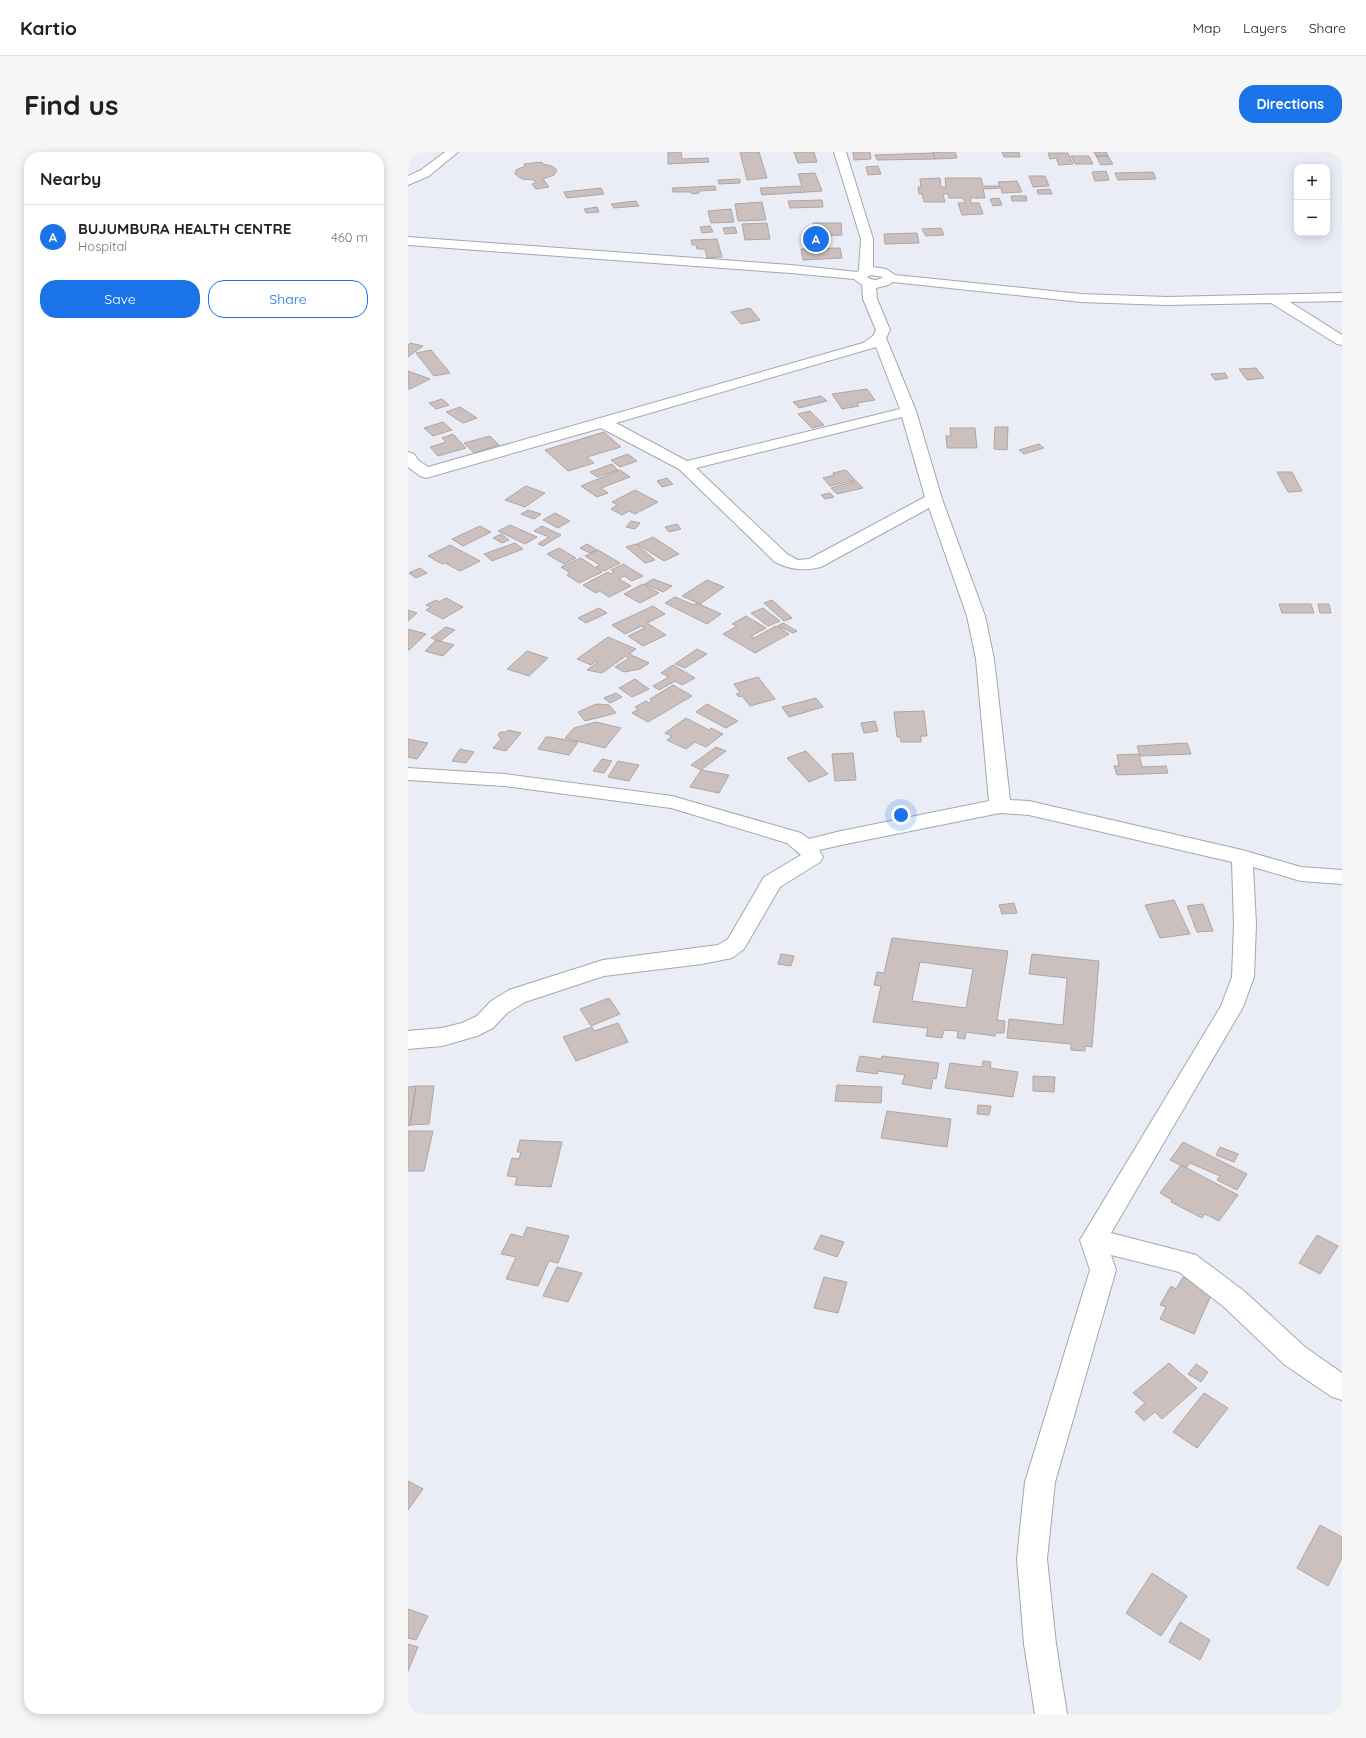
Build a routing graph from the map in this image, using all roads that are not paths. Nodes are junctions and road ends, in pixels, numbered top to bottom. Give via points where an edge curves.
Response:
1 (452, 152) edge
2 (840, 152) edge
3 (408, 181) edge
4 (408, 241) edge
5 (865, 277) junction
6 (1342, 297) edge
7 (1275, 299) junction
8 (879, 338) junction
9 (1342, 341) edge
10 (908, 411) junction
11 (602, 422) junction
12 (408, 457) edge
13 (685, 466) junction
14 (426, 473) junction
15 (408, 479) edge
16 (934, 499) junction
17 (408, 774) edge
18 (1000, 806) junction
19 (806, 847) junction
20 (1242, 857) junction
21 (1342, 877) edge
22 (408, 1040) edge
23 (1093, 1240) junction
24 (1342, 1388) edge
25 (1051, 1714) edge

1 - 3 street via 425,173
2 - 5 street via 867,238
4 - 5 street via 783,268
5 - 7 street via 883,272 890,278 1081,298 1167,302
5 - 8 street via 870,299 883,330
6 - 7 street
7 - 9 street
8 - 10 street
8 - 11 street via 868,346
10 - 13 street
10 - 16 street
11 - 13 street
11 - 14 street
12 - 14 street
13 - 16 street via 781,558 802,566 815,564
14 - 15 street
16 - 18 street via 976,616 985,659
17 - 19 street via 504,780 672,802 794,838
18 - 19 street
18 - 20 street via 1029,808
19 - 22 street via 812,857 772,882 736,944 724,952 603,968 517,996 499,1007 485,1022 469,1030 442,1037
20 - 21 street via 1301,874
20 - 23 street via 1245,924 1243,977 1232,1007
23 - 24 street via 1187,1263 1234,1299 1295,1356
23 - 25 street via 1103,1270 1040,1482 1032,1560 1040,1644

